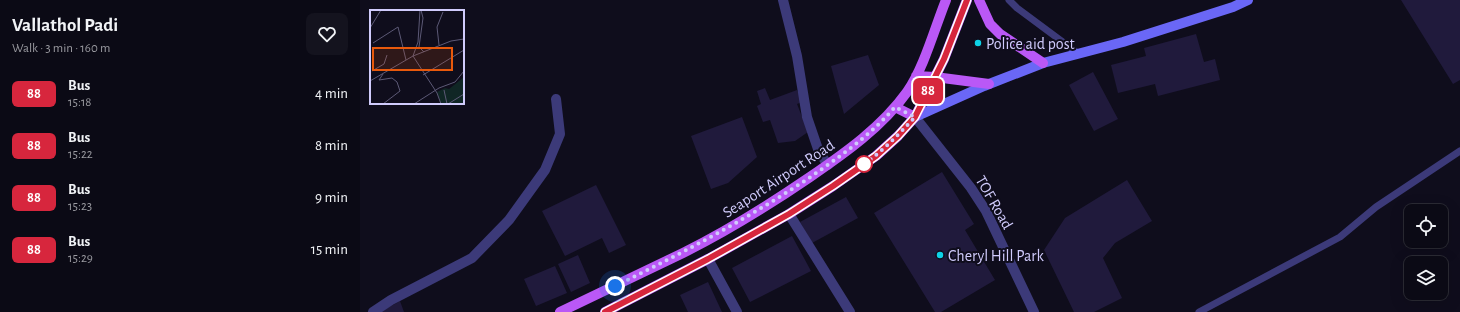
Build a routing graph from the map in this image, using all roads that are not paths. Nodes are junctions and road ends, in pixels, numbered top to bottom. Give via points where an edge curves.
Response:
1 (783, 0) edge
2 (946, 0) edge
3 (967, 0) edge
4 (979, 0) edge
5 (1009, 0) edge
6 (1248, 0) edge
7 (1079, 54) junction
8 (1043, 63) junction
9 (916, 76) junction
10 (935, 77) junction
11 (989, 84) junction
12 (556, 99) dead end
13 (895, 107) junction
14 (915, 117) junction
15 (1460, 151) edge
16 (828, 165) junction
17 (789, 214) junction
18 (708, 259) junction
19 (373, 312) edge
20 (560, 312) edge
21 (605, 312) edge
22 (737, 312) edge
23 (850, 312) edge
24 (1034, 312) edge
25 (1199, 312) edge

1 - 16 street via 797,56 809,123 819,152
2 - 9 main road, Seaport Airport Road
3 - 10 main road, Seaport Airport Road
4 - 8 main road via 990,24 1000,34
5 - 7 lane
6 - 7 main road via 1163,30
7 - 8 main road
8 - 11 main road
9 - 10 main road
9 - 13 main road, Seaport Airport Road
10 - 11 main road
10 - 14 main road, Seaport Airport Road
11 - 14 main road
12 - 19 street via 560,134 545,170 509,220 472,258
13 - 14 main road
13 - 16 main road, Seaport Airport Road via 861,140
14 - 17 main road, Seaport Airport Road via 876,156
14 - 24 street, TOF Road via 986,211
15 - 25 lane via 1376,207 1340,237
16 - 20 main road, Seaport Airport Road via 696,246
17 - 18 main road, Seaport Airport Road
17 - 23 street
18 - 21 main road, Seaport Airport Road
18 - 22 street

